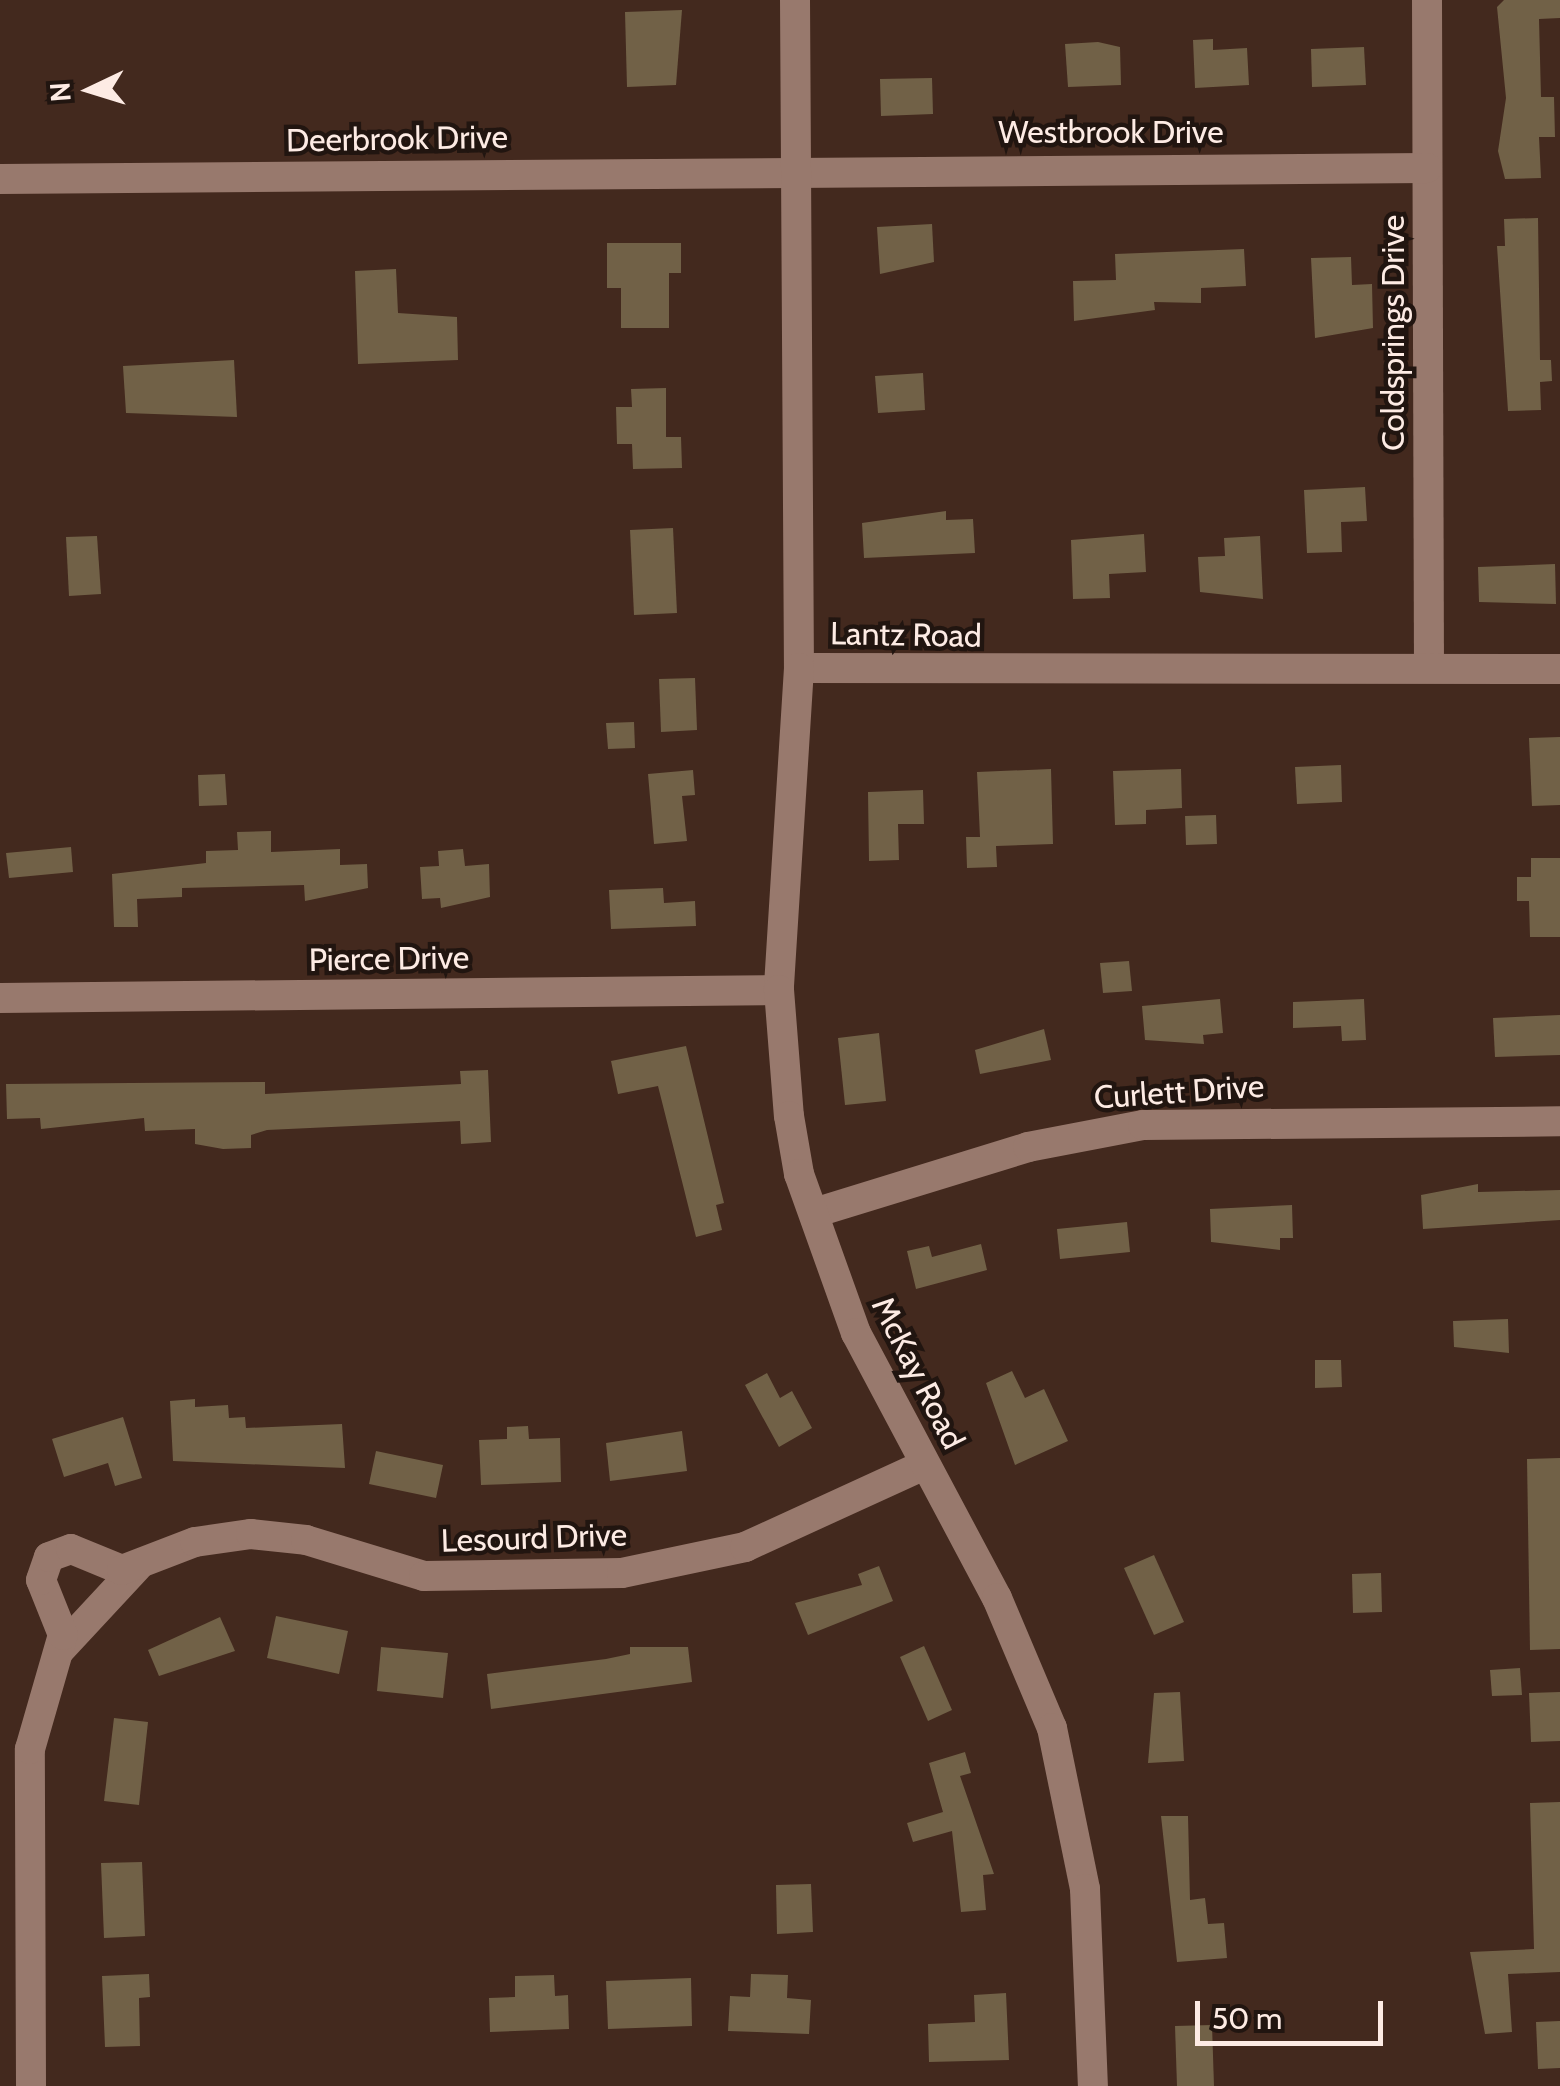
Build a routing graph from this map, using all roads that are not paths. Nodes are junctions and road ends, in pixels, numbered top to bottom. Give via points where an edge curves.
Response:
1 (796, 0) edge
2 (1426, 0) edge
3 (795, 166) junction
4 (1427, 168) junction
5 (0, 179) edge
6 (1430, 666) junction
7 (799, 668) junction
8 (1560, 669) edge
9 (779, 990) junction
10 (0, 998) edge
11 (1560, 1121) edge
12 (814, 1212) junction
13 (924, 1464) junction
14 (137, 1567) junction
15 (59, 1651) junction
16 (31, 2086) edge
17 (1093, 2086) edge

1 - 3 street, Lantz Road
2 - 4 street, Coldsprings Drive
3 - 4 street, Westbrook Drive
3 - 5 street, Deerbrook Drive
3 - 7 street, Lantz Road
4 - 6 street, Coldsprings Drive
6 - 7 street, Lantz Road
6 - 8 street, Lantz Road
7 - 9 street, McKay Road
9 - 10 street, Pierce Drive
9 - 12 street, McKay Road via 789,1116
11 - 12 street, Curlett Drive via 1142,1124 1028,1147
12 - 13 street, McKay Road via 856,1333
13 - 14 street, Lesourd Drive via 745,1548 622,1574 452,1579 250,1534 195,1542
13 - 17 street, McKay Road via 1030,1664 1070,1796 1085,1889
14 - 15 street, Lesourd Drive
14 - 15 street, Lesourd Drive via 107,1568 70,1549 50,1557 42,1580 62,1618
15 - 16 street, Lesourd Drive via 30,1748

